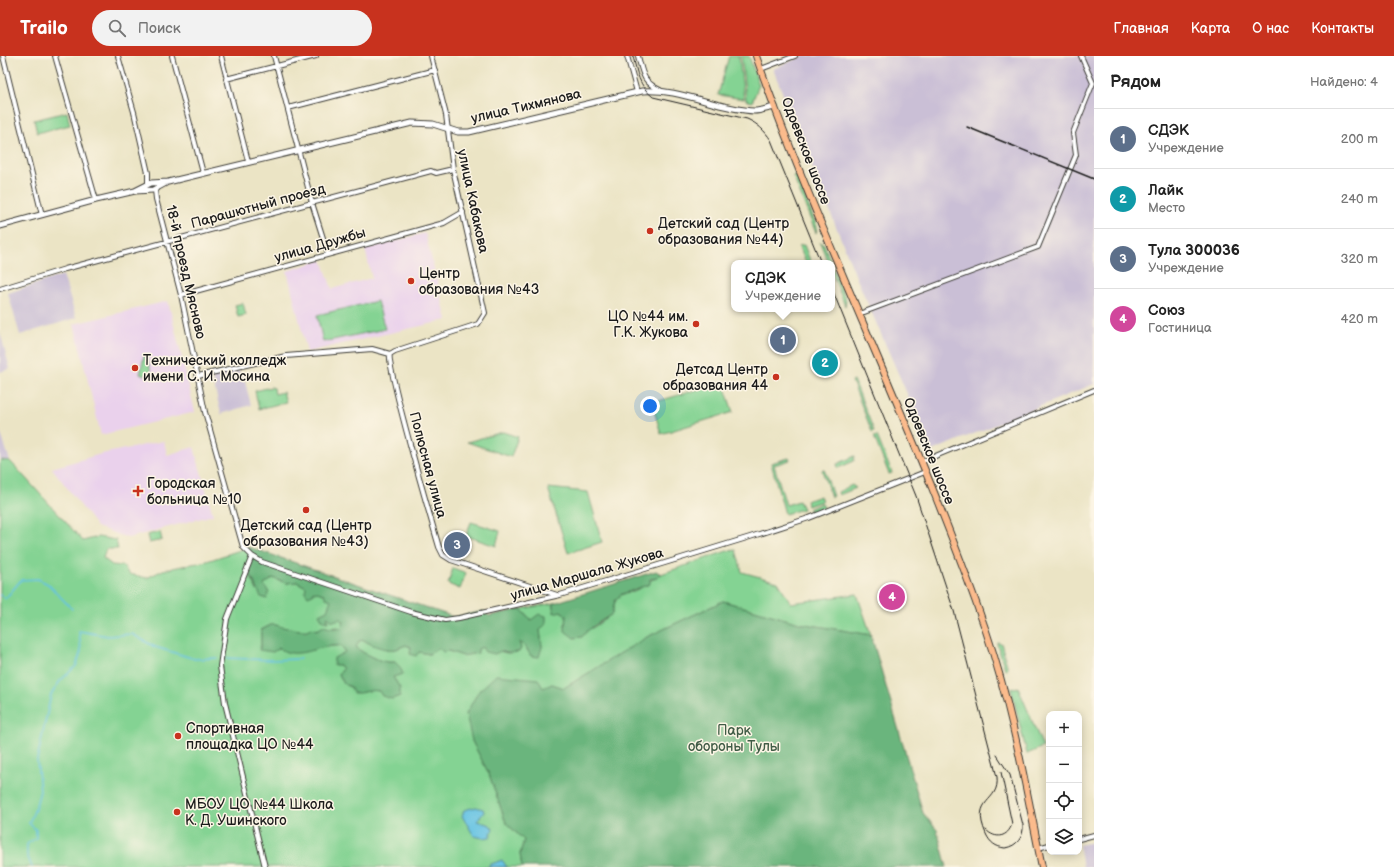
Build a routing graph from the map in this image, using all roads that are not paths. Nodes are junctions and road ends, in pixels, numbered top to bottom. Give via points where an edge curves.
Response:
1 (3, 56) edge
2 (55, 56) edge
3 (118, 56) edge
4 (172, 56) edge
5 (221, 56) edge
6 (274, 56) edge
7 (316, 56) edge
8 (431, 56) edge
9 (627, 56) edge
10 (638, 56) edge
11 (756, 56) edge
12 (795, 56) edge
13 (1081, 56) edge
14 (277, 65) junction
15 (761, 69) junction
16 (435, 70) junction
17 (226, 79) junction
18 (662, 91) junction
19 (637, 92) junction
20 (775, 107) junction
21 (288, 108) junction
22 (448, 128) junction
23 (299, 150) junction
24 (248, 161) junction
25 (453, 169) junction
26 (203, 173) junction
27 (168, 182) junction
28 (151, 183) junction
29 (153, 190) junction
30 (135, 191) junction
31 (96, 200) junction
32 (312, 203) junction
33 (463, 212) junction
34 (42, 215) junction
35 (0, 226) edge
36 (167, 242) junction
37 (328, 254) junction
38 (0, 289) edge
39 (181, 295) junction
40 (859, 314) junction
41 (390, 354) junction
42 (198, 376) junction
43 (1094, 390) edge
44 (921, 462) junction
45 (925, 472) junction
46 (252, 556) junction
47 (560, 595) junction
48 (1094, 835) edge
49 (1082, 837) edge
50 (1046, 846) edge
51 (1038, 848) junction
52 (265, 867) edge
53 (1042, 867) edge

1 - 34 street
2 - 31 street
3 - 28 street
4 - 26 street
5 - 17 street
6 - 14 street
7 - 14 street
8 - 16 street, улица Кабакова
9 - 19 street
10 - 18 street via 644,79
11 - 15 main road, Одоевское шоссе
12 - 15 street
13 - 40 street via 1093,82 1073,133 1076,155 1038,247
14 - 17 street
14 - 21 street
15 - 20 main road, Одоевское шоссе
16 - 21 street
16 - 22 street, улица Кабакова
17 - 24 street
18 - 19 street, улица Тихмянова
18 - 20 street, улица Тихмянова via 745,110
19 - 22 street, улица Тихмянова via 469,132 458,132
20 - 40 main road, Одоевское шоссе
21 - 23 street
22 - 23 street, улица Тихмянова via 412,123
22 - 25 street, улица Кабакова
23 - 24 street, улица Тихмянова
23 - 32 street
24 - 26 street, улица Тихмянова
25 - 32 street, Парашютный проезд via 436,173 431,171
25 - 33 street, улица Кабакова
26 - 27 street, улица Тихмянова
27 - 28 street, улица Тихмянова
27 - 29 street, улица Тихмянова
28 - 29 street
28 - 30 street, улица Тихмянова
29 - 30 street, улица Тихмянова
29 - 36 street, 18-й проезд Мясново
30 - 31 street, улица Тихмянова
31 - 34 street, улица Тихмянова
32 - 36 street, Парашютный проезд
32 - 37 street
33 - 37 street, улица Дружбы via 444,222
33 - 41 street, улица Кабакова via 485,310 483,318 478,324
34 - 35 street, улица Тихмянова
36 - 38 street, Парашютный проезд
36 - 39 street, 18-й проезд Мясново
37 - 39 street, улица Дружбы
39 - 42 street, 18-й проезд Мясново
40 - 44 main road, Одоевское шоссе
41 - 42 street via 372,349 286,356
41 - 47 street, Полюсная улица via 391,371 443,555 532,588
42 - 46 street, 18-й проезд Мясново via 243,547
43 - 44 street
44 - 45 main road, Одоевское шоссе
45 - 47 street, улица Маршала Жукова via 809,518
45 - 51 main road, Одоевское шоссе via 988,640 1012,722
46 - 47 street, улица Маршала Жукова via 262,562 412,612 445,620 473,616
46 - 52 street via 227,619 220,666 225,703
48 - 49 street
50 - 51 street
51 - 53 main road, Одоевское шоссе

